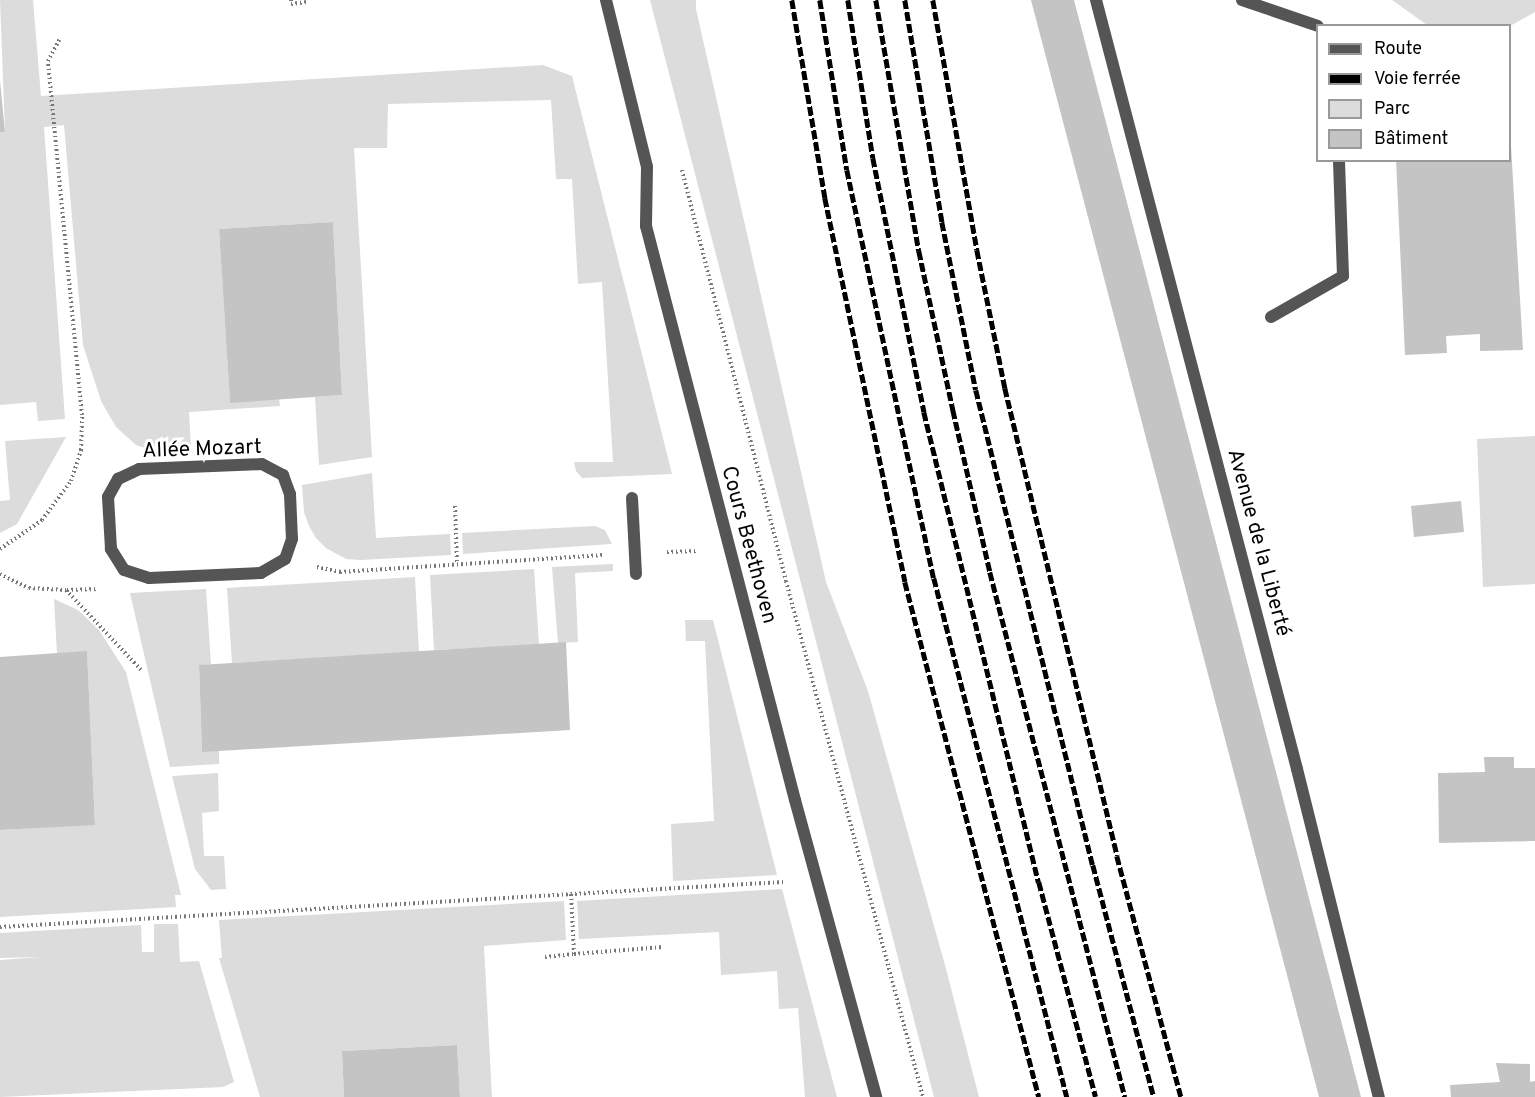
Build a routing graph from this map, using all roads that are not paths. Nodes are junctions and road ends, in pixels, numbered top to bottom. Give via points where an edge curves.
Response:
1 (606, 0) edge
2 (1096, 0) edge
3 (1242, 0) edge
4 (1316, 26) edge
5 (1339, 162) edge
6 (1270, 317) dead end
7 (632, 498) dead end
8 (285, 560) joint
9 (636, 573) dead end
10 (876, 1097) edge
11 (1378, 1097) edge

1 - 10 street, Cours Beethoven via 647,167 648,232
2 - 11 street, Avenue de la Liberté via 1297,769
3 - 4 street
5 - 6 street via 1343,276
7 - 9 street
8 - 8 street, Allée Mozart via 261,573 136,576 124,570 111,549 108,497 118,478 139,469 262,464 283,475 290,494 292,539

